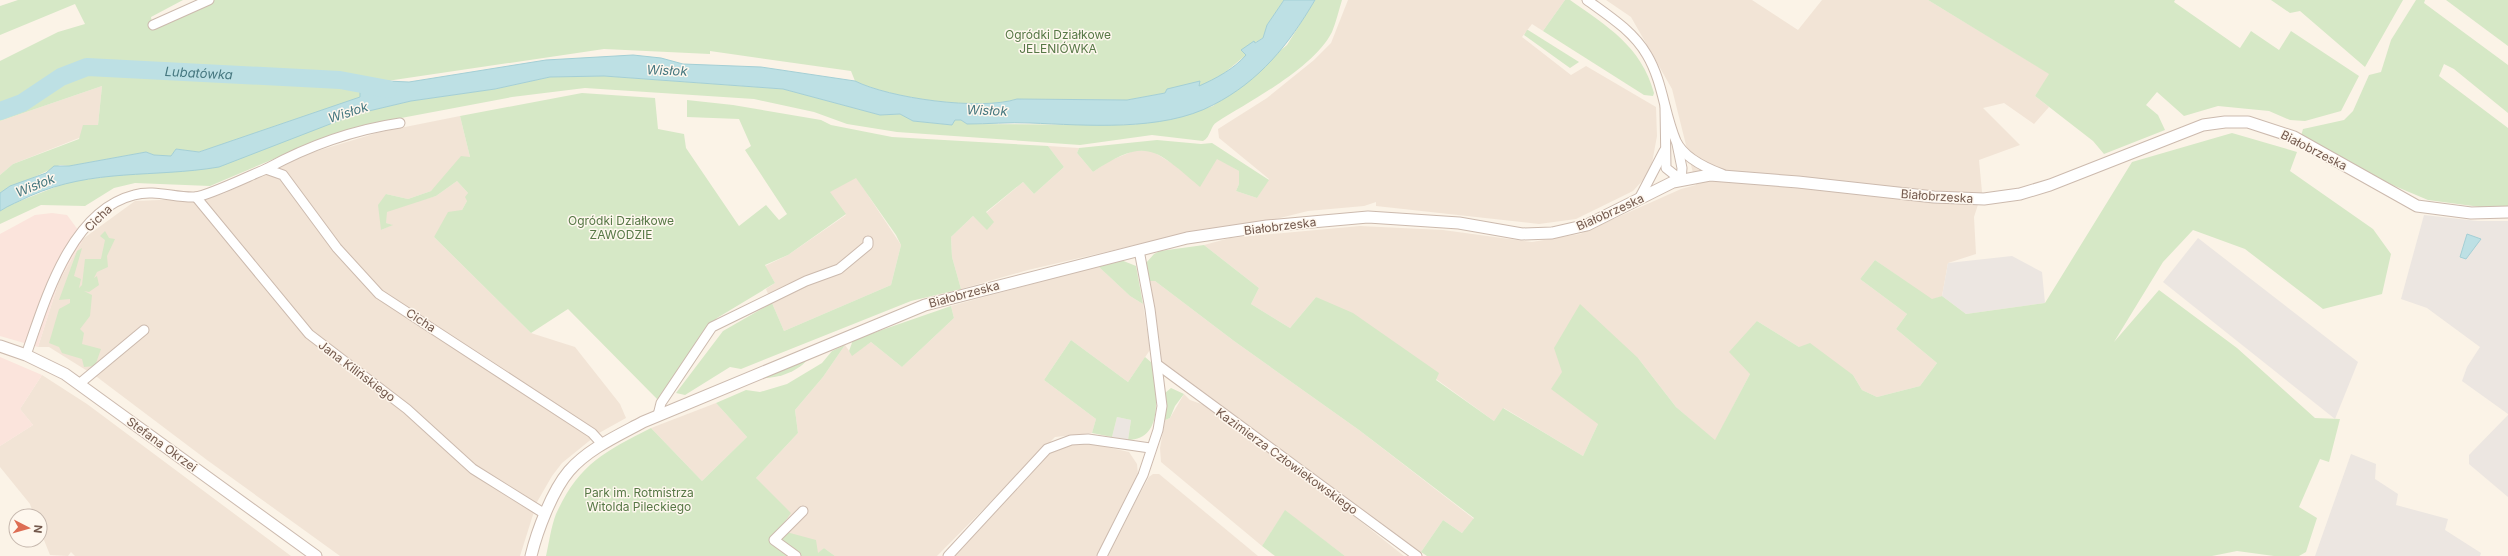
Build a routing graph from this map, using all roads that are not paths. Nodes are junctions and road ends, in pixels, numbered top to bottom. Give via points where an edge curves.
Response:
1 (209, 0) edge
2 (1587, 0) edge
3 (153, 25) dead end
4 (1666, 103) junction
5 (400, 123) dead end
6 (1677, 142) junction
7 (1664, 150) junction
8 (266, 169) junction
9 (1728, 176) junction
10 (1681, 180) junction
11 (196, 197) junction
12 (1639, 199) junction
13 (2508, 212) edge
14 (868, 241) dead end
15 (1139, 250) junction
16 (144, 330) dead end
17 (0, 346) edge
18 (26, 355) junction
19 (1158, 365) junction
20 (79, 384) junction
21 (658, 415) junction
22 (602, 444) junction
23 (1150, 448) junction
24 (803, 511) dead end
25 (546, 514) junction
26 (316, 556) edge
27 (531, 556) edge
28 (796, 556) edge
29 (948, 556) edge
30 (1102, 556) edge
31 (1417, 556) edge

1 - 3 street
2 - 4 street via 1618,22 1641,45 1656,70
4 - 6 street
4 - 7 street
5 - 8 street, Cicha via 370,127 302,150
6 - 9 street via 1704,167
6 - 10 street via 1682,168
7 - 10 street via 1666,168
7 - 12 street
8 - 11 street, Cicha
8 - 22 street, Cicha via 283,175 337,248 379,294 592,433
9 - 10 street, Białobrzeska via 1697,176
9 - 13 street, Białobrzeska via 1934,197 1984,199 2020,194 2050,185 2202,125 2248,122 2294,137 2417,206 2471,212
10 - 12 street, Białobrzeska
11 - 18 street, Cicha via 135,194 115,202 94,220 73,244 58,267
11 - 25 street, Jana Kilińskiego via 309,334 407,408 473,469
12 - 15 street, Białobrzeska via 1587,225 1552,233 1522,234 1452,223 1368,217 1267,226 1187,238
14 - 21 street via 862,252 839,269 806,281 712,327 660,403
15 - 19 street
15 - 21 street, Białobrzeska via 925,305
16 - 20 street
17 - 18 street, Stefana Okrzei
18 - 20 street, Stefana Okrzei via 47,364
19 - 23 street via 1162,406 1158,430
19 - 31 street, Kazimierza Człowiekowskiego
20 - 26 street, Stefana Okrzei
21 - 22 street, Białobrzeska
22 - 25 street, Białobrzeska via 568,471
23 - 29 street via 1088,439 1071,440 1047,449
23 - 30 street via 1143,475
24 - 28 street via 774,540
25 - 27 street, Białobrzeska

